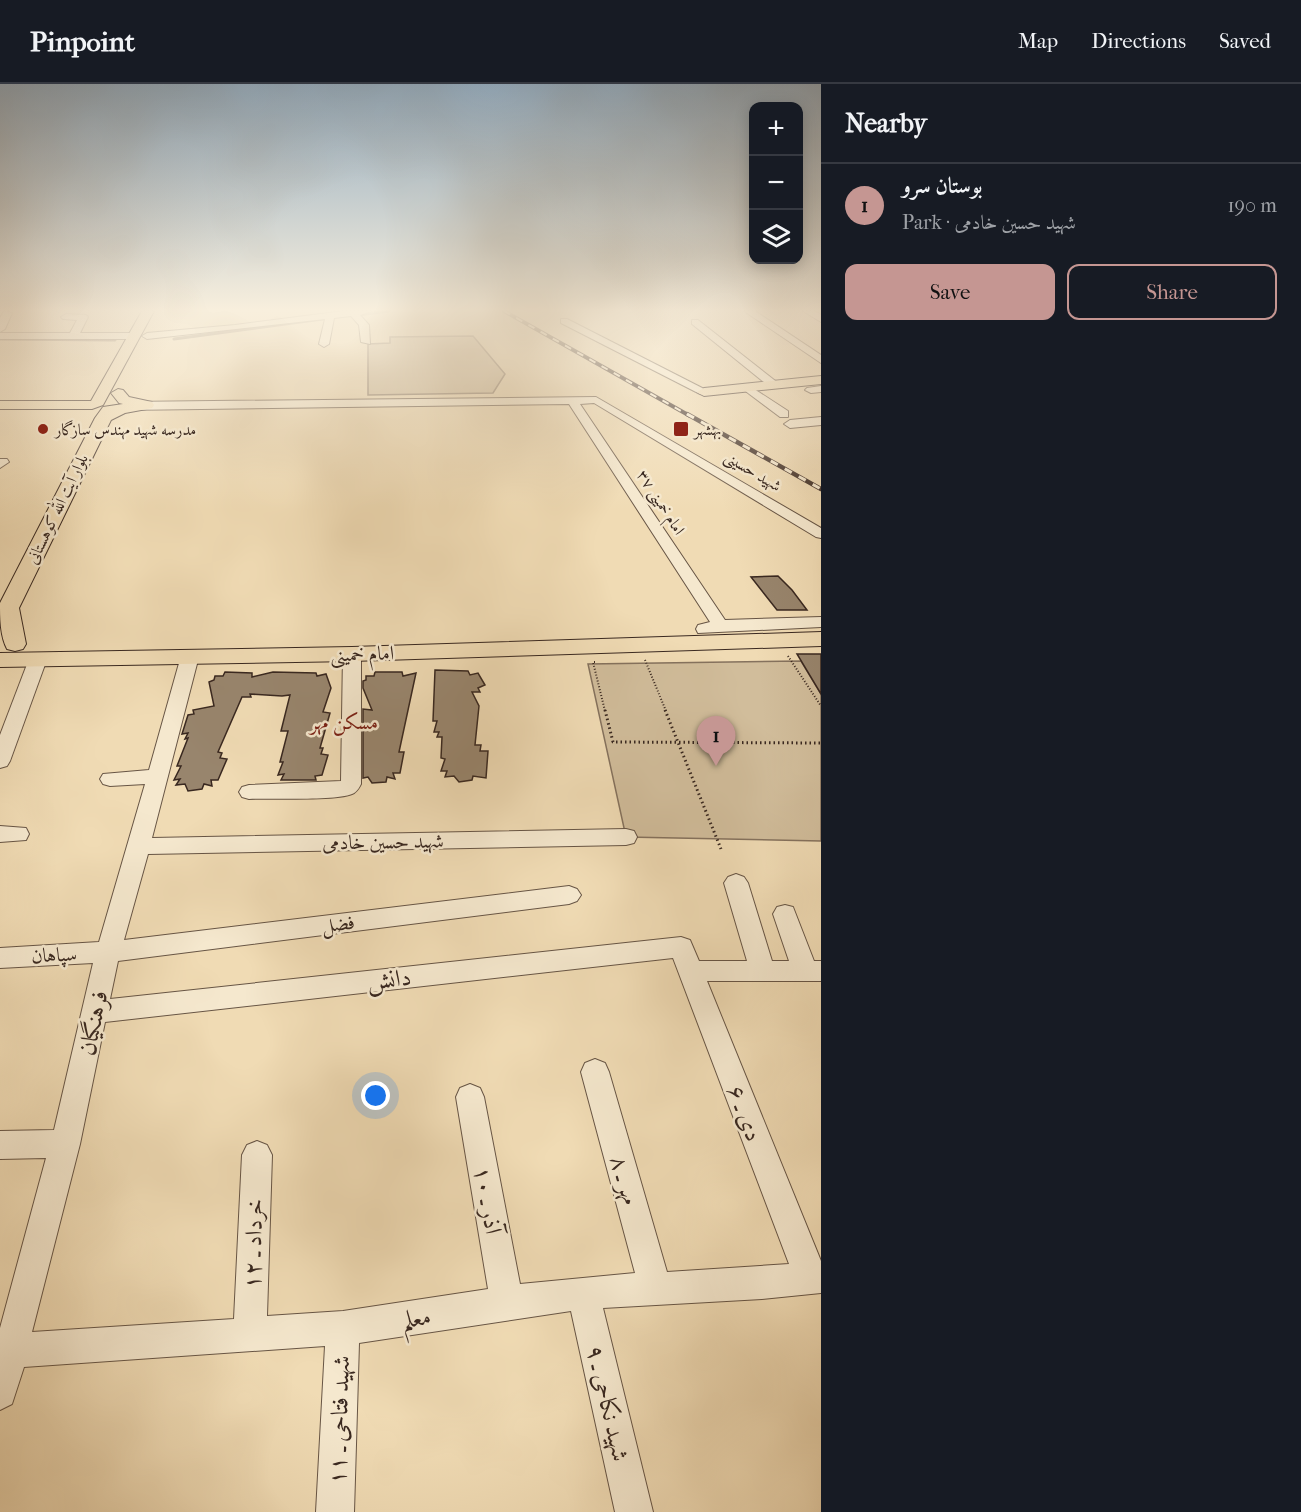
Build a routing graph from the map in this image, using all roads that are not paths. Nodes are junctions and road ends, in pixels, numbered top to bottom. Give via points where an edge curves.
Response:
1 (116, 378) edge
2 (116, 378) edge
3 (674, 378) edge
4 (765, 378) edge
5 (774, 385) junction
6 (818, 387) edge
7 (748, 388) junction
8 (704, 393) joint
9 (572, 400) junction
10 (105, 404) junction
11 (0, 405) edge
12 (147, 405) junction
13 (821, 421) edge
14 (821, 534) edge
15 (17, 552) dead end
16 (4, 610) edge
17 (821, 622) edge
18 (821, 628) edge
19 (716, 633) junction
20 (821, 639) edge
21 (821, 645) edge
22 (294, 648) junction
23 (5, 649) edge
24 (352, 654) junction
25 (190, 656) junction
26 (38, 659) junction
27 (0, 761) edge
28 (156, 777) junction
29 (110, 779) dead end
30 (249, 792) dead end
31 (626, 837) dead end
32 (139, 846) junction
33 (736, 883) dead end
34 (569, 895) dead end
35 (785, 914) dead end
36 (108, 952) junction
37 (0, 958) edge
38 (685, 959) junction
39 (762, 970) junction
40 (813, 971) edge
41 (96, 1012) junction
42 (595, 1072) dead end
43 (470, 1097) dead end
44 (65, 1144) junction
45 (0, 1145) edge
46 (257, 1155) dead end
47 (816, 1278) edge
48 (655, 1287) junction
49 (583, 1293) junction
50 (507, 1302) junction
51 (343, 1328) junction
52 (250, 1334) junction
53 (10, 1351) junction
54 (0, 1392) edge
55 (334, 1512) edge
56 (634, 1512) edge

1 - 10 main road, بلوار آیت الله کوهستانی
2 - 10 main road, بلوار آیت الله کوهستانی
3 - 8 street
4 - 5 street
5 - 6 main road
5 - 7 main road
7 - 8 main road
7 - 13 street via 787,419
9 - 12 street
9 - 14 street, شهید حسینی via 596,400
9 - 19 street, امام خمینی ۳۷
10 - 11 main road
10 - 12 main road via 124,400
10 - 12 main road via 121,409
10 - 15 main road, بلوار آیت الله کوهستانی
10 - 16 main road, بلوار آیت الله کوهستانی
16 - 23 main road, بلوار آیت الله کوهستانی
17 - 19 street
18 - 19 main road
19 - 20 main road
19 - 21 street via 735,647
19 - 22 main road, امام خمینی
19 - 24 main road, امام خمینی via 639,655
22 - 23 main road, امام خمینی
22 - 24 main road, امام خمینی
22 - 25 main road, امام خمینی
23 - 26 main road, امام خمینی
24 - 30 street via 351,784 335,789
25 - 26 main road, امام خمینی
25 - 28 street, فرهنگیان
26 - 27 street
28 - 29 street
28 - 32 street, فرهنگیان
31 - 32 street, شهید حسین خادمی
32 - 36 street, فرهنگیان
33 - 39 street
34 - 36 street, فضل
35 - 40 street
36 - 37 street, سپاهان
36 - 41 street, فرهنگیان
38 - 39 street, دانش
38 - 41 street, دانش
38 - 47 street, دی ـ ۶
39 - 40 street, دانش
41 - 44 street, فرهنگیان
42 - 48 street, مهر ـ ۸
43 - 50 street, آذر ـ ۱۰
44 - 45 street
44 - 53 street, فرهنگیان
46 - 52 street, خرداد ـ ۱۲
47 - 48 street, معلم
48 - 49 street, معلم
49 - 50 street, معلم
49 - 56 street, شهید نکاحی ـ ۹
50 - 51 street, معلم
51 - 52 street, معلم
51 - 55 street, شهید فتاحی ـ ۱۱
52 - 53 street, معلم
53 - 54 street, فرهنگیان

